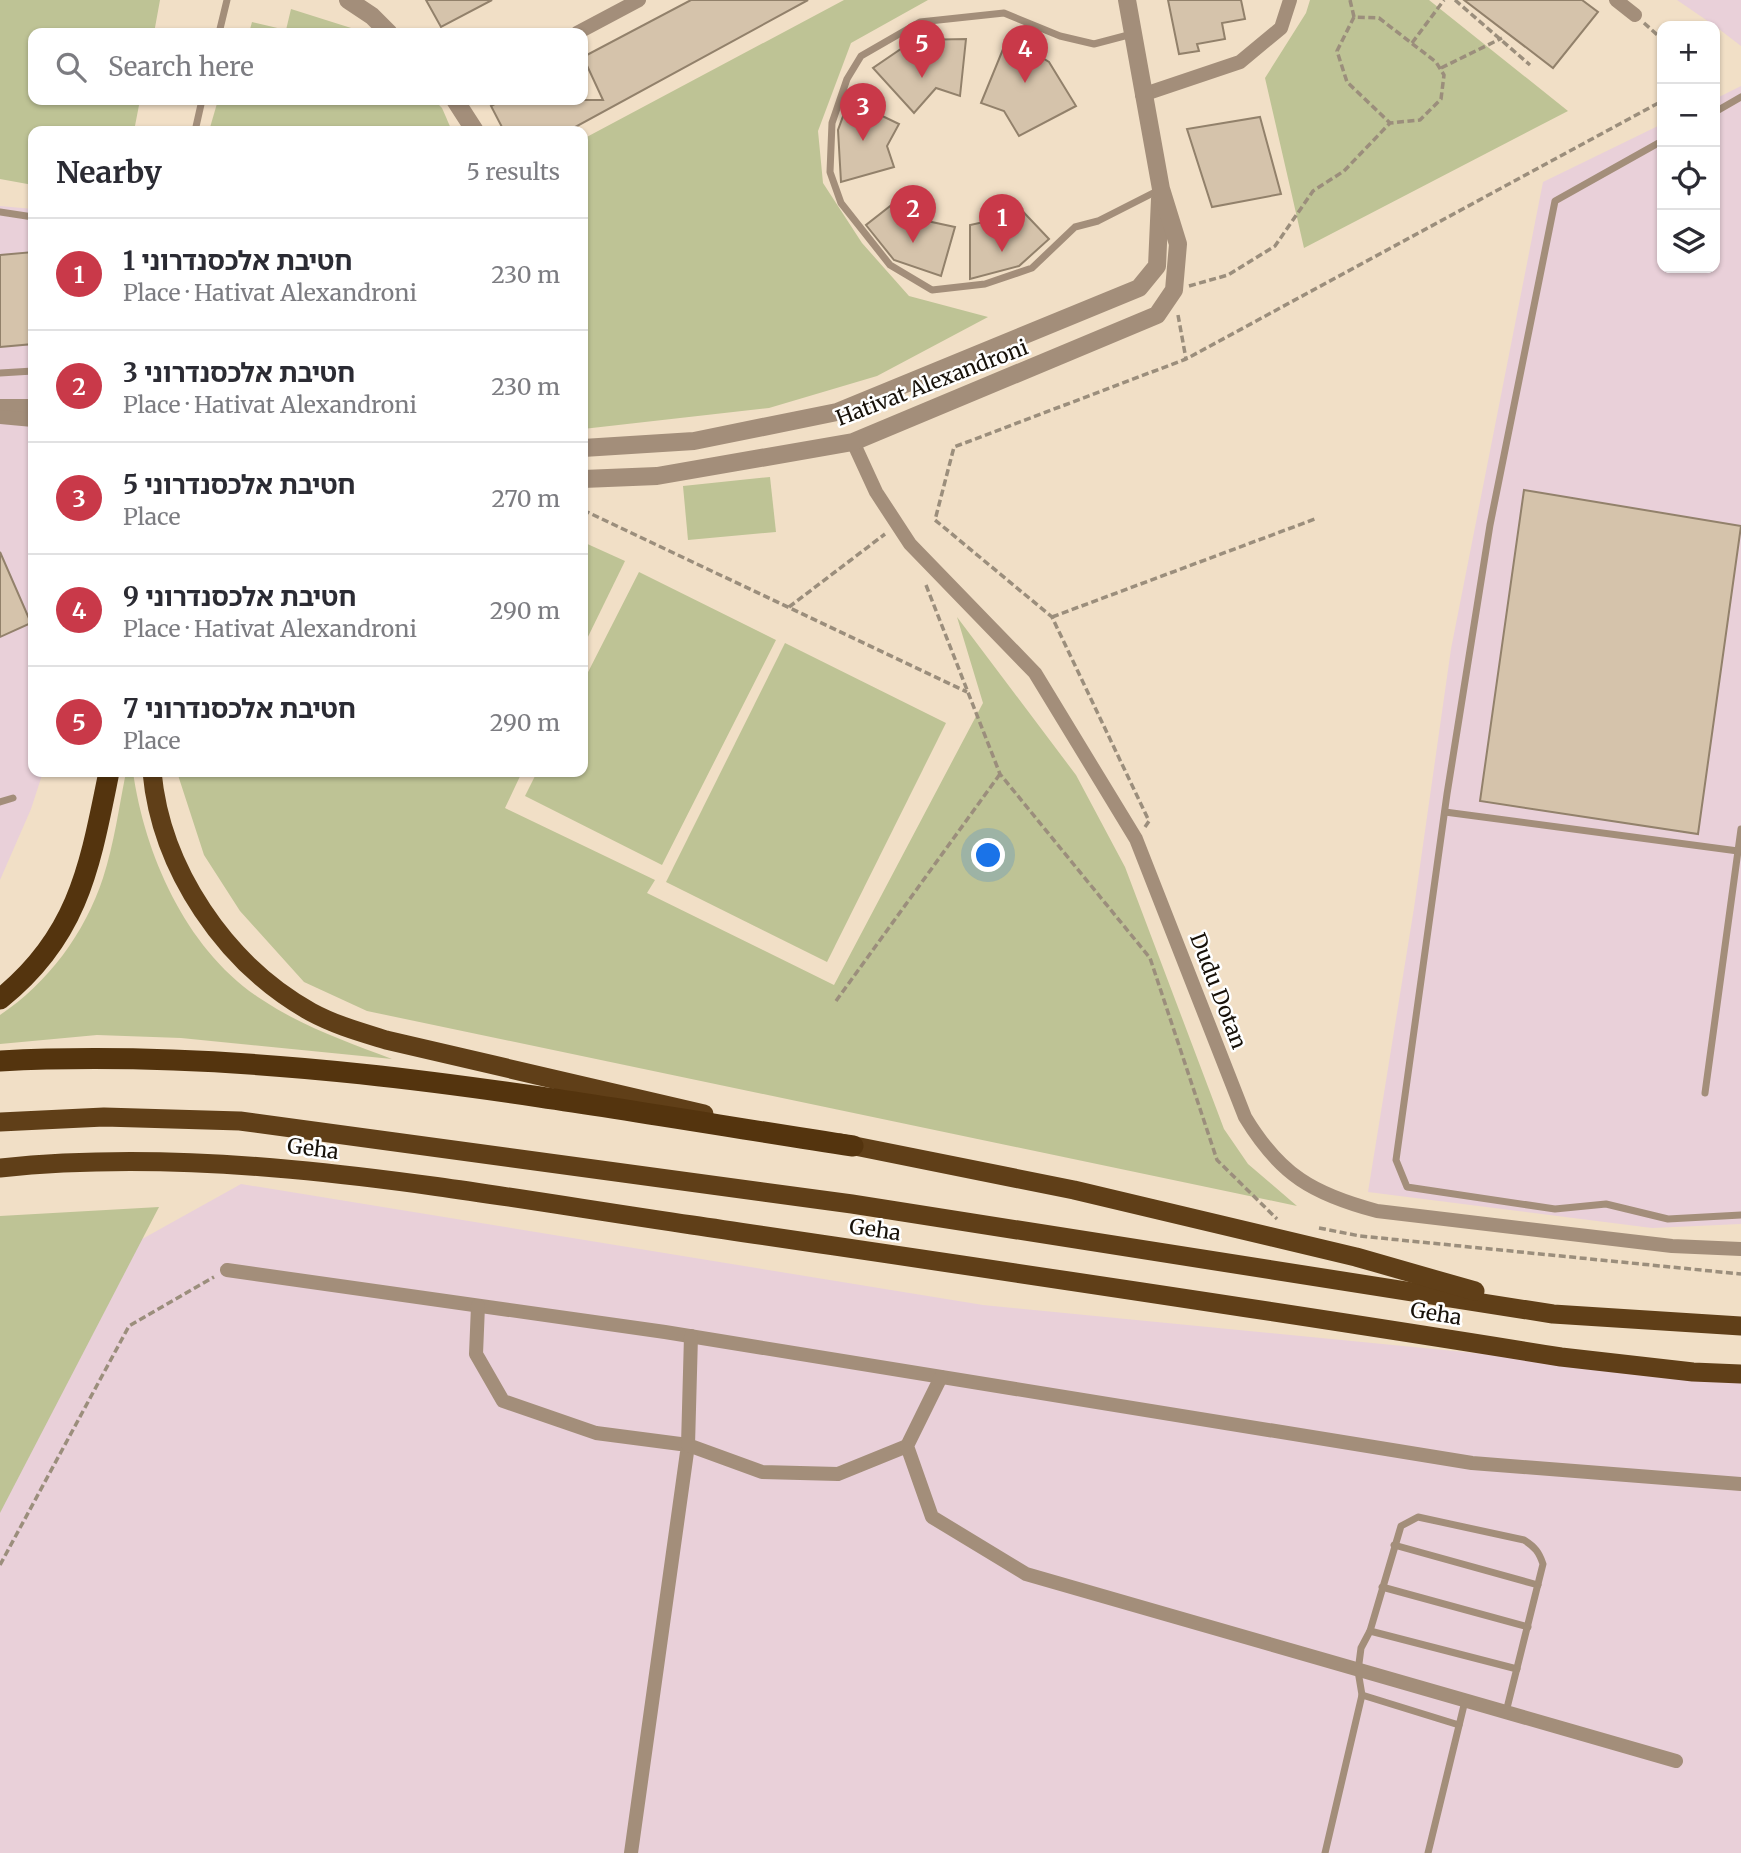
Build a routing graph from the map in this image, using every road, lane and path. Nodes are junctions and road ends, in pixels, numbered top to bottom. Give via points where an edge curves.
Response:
1 (227, 0) edge
2 (348, 0) edge
3 (639, 0) edge
4 (1127, 0) edge
5 (1290, 0) edge
6 (1350, 0) edge
7 (1444, 0) edge
8 (1455, 0) edge
9 (1616, 0) edge
10 (1635, 15) joint
11 (1354, 17) junction
12 (220, 28) edge
13 (384, 28) edge
14 (587, 28) edge
15 (1132, 34) junction
16 (1657, 35) edge
17 (1502, 38) junction
18 (1412, 43) junction
19 (1530, 65) dead end
20 (1440, 68) junction
21 (1142, 96) junction
22 (1741, 97) edge
23 (1657, 104) edge
24 (201, 105) edge
25 (458, 105) edge
26 (1720, 109) edge
27 (1391, 123) junction
28 (196, 126) edge
29 (472, 126) edge
30 (1657, 144) edge
31 (1161, 189) junction
32 (0, 212) edge
33 (28, 216) edge
34 (1174, 290) junction
35 (28, 371) edge
36 (0, 373) edge
37 (0, 406) edge
38 (28, 406) edge
39 (0, 417) edge
40 (28, 420) edge
41 (853, 442) junction
42 (588, 448) edge
43 (588, 480) edge
44 (588, 512) edge
45 (1315, 519) dead end
46 (897, 524) junction
47 (924, 581) dead end
48 (789, 607) junction
49 (1052, 617) junction
50 (968, 693) junction
51 (1000, 774) junction
52 (108, 777) edge
53 (153, 777) edge
54 (13, 798) dead end
55 (0, 802) edge
56 (1445, 812) junction
57 (1741, 830) edge
58 (1136, 839) junction
59 (1738, 851) junction
60 (1738, 869) edge
61 (0, 999) edge
62 (836, 1001) dead end
63 (0, 1061) edge
64 (1704, 1093) dead end
65 (0, 1122) edge
66 (853, 1146) junction
67 (0, 1168) edge
68 (1741, 1215) edge
69 (1278, 1219) dead end
70 (1319, 1228) dead end
71 (1741, 1249) edge
72 (227, 1270) joint
73 (1741, 1273) edge
74 (478, 1306) junction
75 (1553, 1314) junction
76 (1741, 1326) edge
77 (691, 1336) junction
78 (1741, 1374) edge
79 (942, 1377) junction
80 (688, 1445) junction
81 (907, 1446) junction
82 (1741, 1484) edge
83 (1394, 1545) junction
84 (0, 1565) edge
85 (1538, 1585) junction
86 (1382, 1587) junction
87 (1528, 1626) junction
88 (1370, 1631) junction
89 (1517, 1669) junction
90 (1358, 1671) junction
91 (1362, 1695) junction
92 (1465, 1700) junction
93 (1506, 1712) junction
94 (1459, 1725) junction
95 (1676, 1761) dead end
96 (631, 1853) edge
97 (1325, 1853) edge
98 (1428, 1853) edge

1 - 12 lane
2 - 13 street
3 - 14 street
4 - 15 street, Hativat Alexandroni
5 - 21 street via 1282,28 1240,62
6 - 11 path
7 - 18 path
8 - 17 path
9 - 10 street
10 - 16 path
11 - 18 path via 1379,18
11 - 27 path via 1337,51 1347,82
15 - 21 street, Hativat Alexandroni
15 - 31 lane via 1094,44 1060,36 1004,13 920,22 861,56 847,79 832,123 830,172 841,203 890,265 932,290 985,285 1032,268 1075,227 1098,221
17 - 19 path
17 - 20 path
18 - 20 path
20 - 27 path via 1444,75 1441,99 1420,120
21 - 31 street, Hativat Alexandroni
22 - 26 lane
23 - 49 path via 1186,359 954,447 935,520
24 - 28 lane
25 - 29 street
27 - 34 path via 1344,172 1313,191 1275,246 1228,275
30 - 56 lane via 1555,201 1490,525
31 - 34 street, Hativat Alexandroni via 1178,244
31 - 42 street, Hativat Alexandroni via 1157,266 1139,288 837,412 694,441
32 - 33 lane
34 - 41 street, Hativat Alexandroni via 1157,315
35 - 36 lane
37 - 38 street
39 - 40 street
41 - 43 street, Hativat Alexandroni via 657,476
41 - 46 street, Dudu Dotan
44 - 48 path
45 - 49 path
46 - 48 path
46 - 58 street, Dudu Dotan via 910,544 1035,673
47 - 50 path
48 - 50 path
49 - 58 path via 1149,821
50 - 51 path
51 - 62 path
51 - 69 path via 1150,958 1216,1160
52 - 61 highway via 89,869 75,905 50,947
53 - 66 highway via 161,824 195,901 254,968 310,1011 386,1040
54 - 55 lane
56 - 59 lane
56 - 68 lane via 1396,1160 1407,1187 1555,1209 1606,1204 1668,1219
57 - 59 lane
58 - 71 street, Dudu Dotan via 1245,1118 1259,1141 1308,1188 1340,1202 1426,1219 1672,1247
59 - 60 lane
60 - 64 lane
63 - 66 highway via 167,1059 320,1068
65 - 75 highway, Geha via 104,1117 240,1121 852,1204
66 - 75 highway via 1074,1190 1331,1251
67 - 78 highway, Geha via 124,1160 257,1165 1562,1357
70 - 73 path via 1360,1236
72 - 74 street
72 - 84 path via 129,1326
74 - 77 street
74 - 80 street via 476,1354 503,1401 596,1433
75 - 76 highway, Geha
77 - 79 street
77 - 80 street
79 - 81 street
79 - 82 street via 1472,1463
80 - 81 street via 761,1472 838,1474
80 - 96 street
81 - 90 street via 932,1517 1026,1574
83 - 85 lane
83 - 85 lane via 1401,1527 1418,1517 1524,1540 1534,1546 1544,1564
83 - 86 lane
85 - 87 lane
86 - 87 lane
86 - 88 lane
87 - 89 lane
88 - 89 lane
88 - 90 lane via 1361,1648
89 - 93 lane
90 - 91 lane
90 - 92 street
91 - 94 lane
91 - 97 lane
92 - 93 street
92 - 94 lane
93 - 95 street
94 - 98 lane

